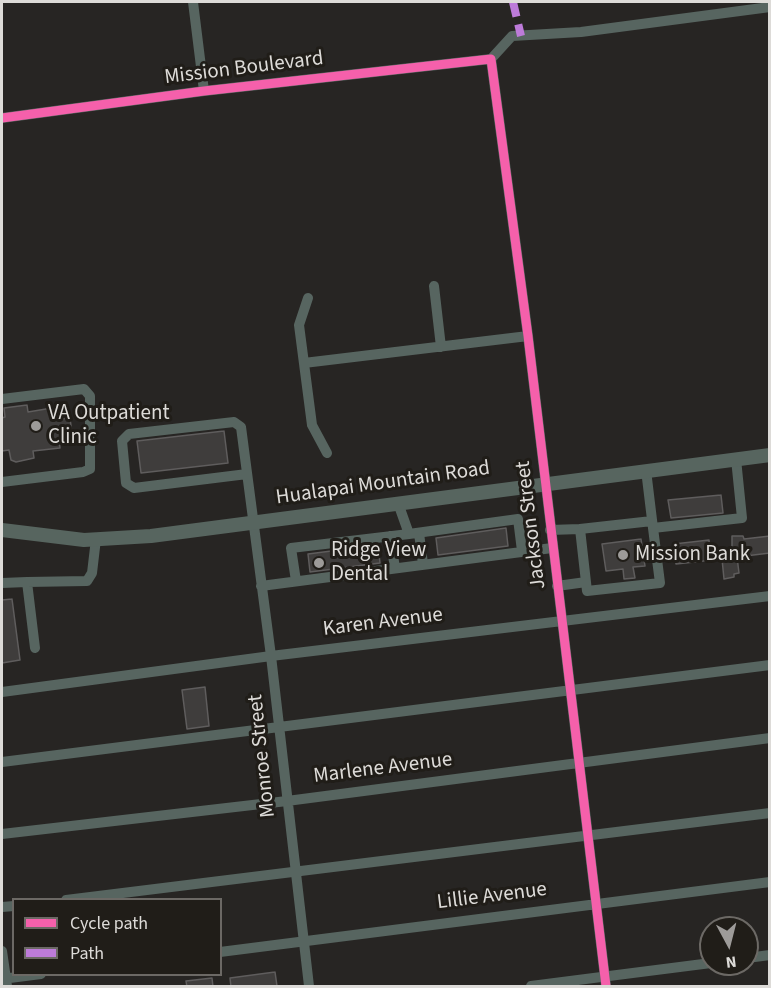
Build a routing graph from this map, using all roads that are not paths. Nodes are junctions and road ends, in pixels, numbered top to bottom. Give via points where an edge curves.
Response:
1 (192, 2) edge
2 (770, 7) edge
3 (490, 59) junction
4 (204, 92) junction
5 (2, 118) edge
6 (434, 286) dead end
7 (308, 297) dead end
8 (528, 336) junction
9 (441, 346) junction
10 (304, 363) junction
11 (2, 399) edge
12 (327, 453) dead end
13 (770, 455) edge
14 (736, 459) junction
15 (646, 470) junction
16 (247, 474) junction
17 (2, 482) edge
18 (545, 483) junction
19 (398, 503) junction
20 (253, 522) junction
21 (653, 525) junction
22 (580, 529) junction
23 (2, 530) edge
24 (550, 530) junction
25 (414, 533) junction
26 (390, 536) junction
27 (96, 539) junction
28 (552, 548) junction
29 (522, 551) junction
30 (423, 564) junction
31 (396, 568) junction
32 (296, 581) junction
33 (27, 582) junction
34 (586, 582) junction
35 (2, 583) edge
36 (261, 586) junction
37 (557, 586) junction
38 (770, 596) edge
39 (561, 621) junction
40 (35, 648) dead end
41 (271, 656) junction
42 (770, 665) edge
43 (569, 690) junction
44 (2, 692) edge
45 (279, 728) junction
46 (770, 738) edge
47 (2, 762) edge
48 (578, 763) junction
49 (287, 801) junction
50 (770, 813) edge
51 (2, 834) edge
52 (587, 836) junction
53 (295, 872) junction
54 (770, 882) edge
55 (82, 898) edge
56 (596, 903) junction
57 (302, 941) junction
58 (2, 951) edge
59 (222, 952) edge
60 (699, 965) edge
61 (36, 976) edge
62 (5, 982) edge
63 (605, 982) edge
64 (309, 987) edge
65 (531, 987) edge

1 - 4 street
2 - 3 street via 581,32 512,36
3 - 4 street, Mission Boulevard
3 - 8 street, Jackson Street
4 - 5 street, Mission Boulevard
6 - 9 street
7 - 10 street via 299,325
8 - 9 street
8 - 18 street, Jackson Street
9 - 10 street
10 - 12 street via 312,425
11 - 17 street via 84,388 90,396 90,468 84,472
13 - 14 main road, Hualapai Mountain Road
14 - 15 main road, Hualapai Mountain Road
14 - 21 street via 742,518
15 - 18 main road, Hualapai Mountain Road
15 - 21 street
16 - 16 street, Monroe Street via 134,488 126,483 122,441 129,434 234,422 241,427
16 - 20 street, Monroe Street
18 - 19 main road, Hualapai Mountain Road
18 - 24 street, Jackson Street
19 - 20 main road, Hualapai Mountain Road
19 - 25 street
20 - 27 main road, Hualapai Mountain Road
20 - 36 street, Monroe Street
21 - 22 street
21 - 34 street via 660,583 587,591
22 - 24 street
22 - 34 street
23 - 27 main road, Hualapai Mountain Road via 54,538
24 - 28 street, Jackson Street
25 - 26 street
25 - 29 street via 518,519
25 - 30 street
26 - 31 street
26 - 32 street via 291,548
27 - 33 street via 92,573 87,581
28 - 29 street
28 - 37 street, Jackson Street
29 - 30 street
30 - 31 street
31 - 32 street
32 - 36 street
33 - 35 street
33 - 40 street
34 - 37 street
36 - 41 street, Monroe Street
37 - 39 street, Jackson Street
38 - 39 street, Karen Avenue
39 - 41 street, Karen Avenue
39 - 43 street, Jackson Street
41 - 44 street, Karen Avenue
41 - 45 street, Monroe Street
42 - 43 street
43 - 45 street
43 - 48 street, Jackson Street
45 - 47 street
45 - 49 street, Monroe Street
46 - 48 street, Marlene Avenue
48 - 49 street, Marlene Avenue
48 - 52 street, Jackson Street
49 - 51 street, Marlene Avenue
49 - 53 street, Monroe Street
50 - 52 street
52 - 53 street
52 - 56 street, Jackson Street
53 - 55 street
53 - 57 street, Monroe Street
54 - 56 street, Lillie Avenue
56 - 57 street, Lillie Avenue
56 - 63 street, Jackson Street
57 - 59 street, Lillie Avenue
57 - 64 street, Monroe Street
58 - 62 street
60 - 63 street
61 - 62 street
63 - 65 street

